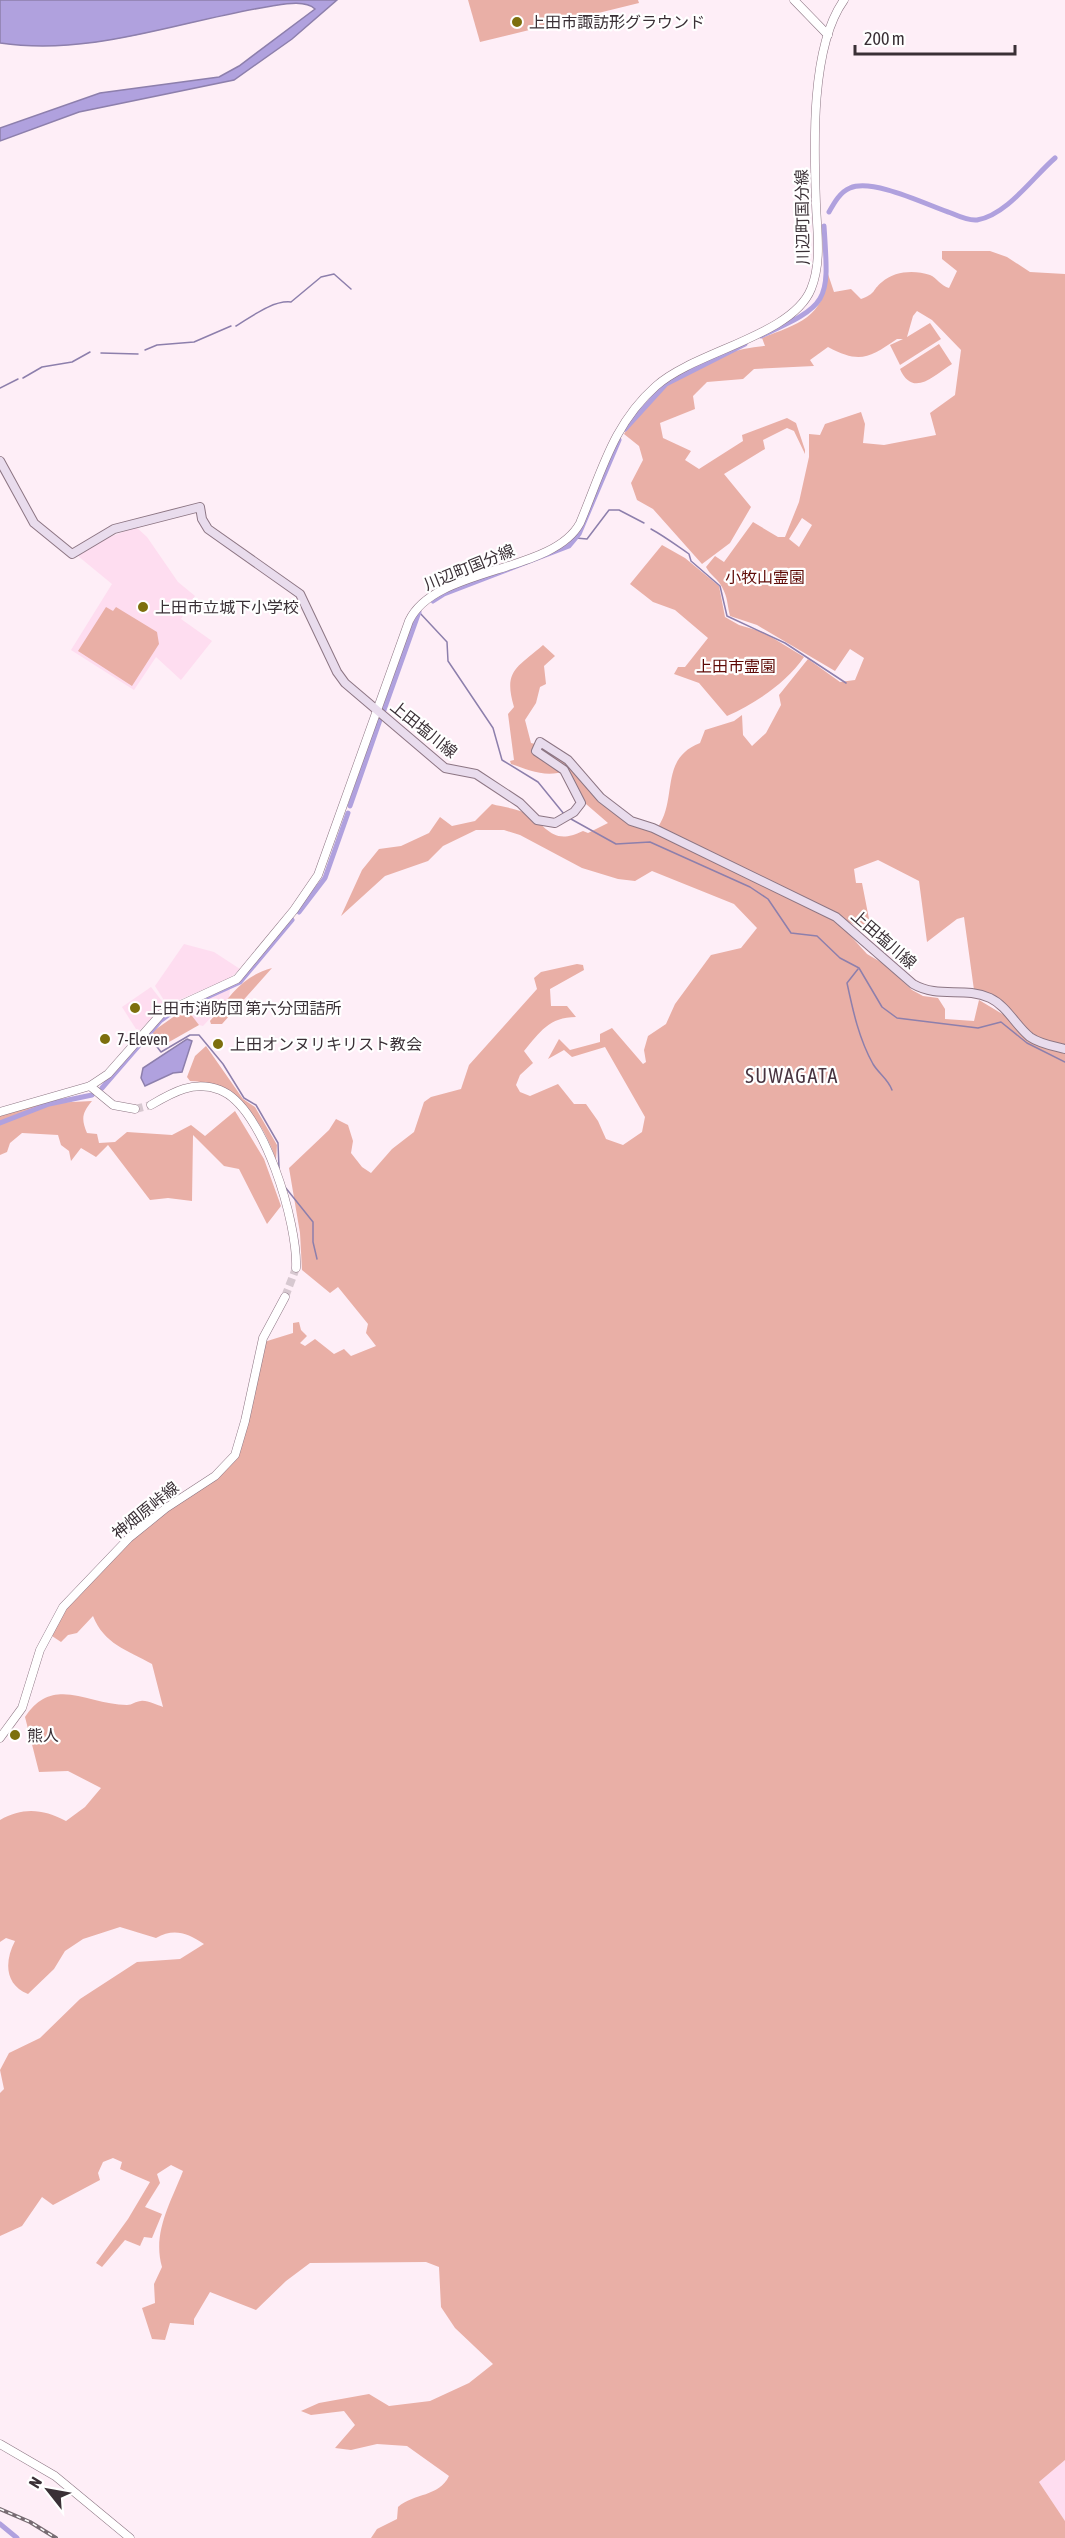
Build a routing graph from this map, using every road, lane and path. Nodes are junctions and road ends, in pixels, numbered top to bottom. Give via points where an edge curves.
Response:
1 (794, 0) edge
2 (844, 0) edge
3 (828, 35) junction
4 (0, 461) edge
5 (378, 711) junction
6 (1065, 1049) edge
7 (90, 1086) junction
8 (151, 1105) tunnel mouth
9 (135, 1109) tunnel mouth
10 (0, 1112) edge
11 (296, 1268) tunnel mouth
12 (285, 1297) tunnel mouth
13 (0, 1738) edge
14 (0, 2444) edge
15 (130, 2538) edge

1 - 3 street
2 - 3 street, 川辺町国分線
3 - 5 street, 川辺町国分線 via 815,130 818,268 807,298 784,320 682,369 655,387 621,425 571,536 551,548 437,592 417,605
4 - 5 main road, 上田塩川線 via 34,523 72,554 114,529 200,507 208,529 300,594 337,672
5 - 6 main road, 上田塩川線 via 445,768 476,774 520,803 537,820 550,824 574,812 581,803 564,771 536,750 540,742 546,744 568,760 601,798 635,824 653,828 836,917 924,990 991,998 1029,1036
5 - 7 street, 川辺町国分線 via 322,866 294,910 244,973 161,1014 108,1074
7 - 9 street via 113,1105
7 - 10 street, 川辺町国分線
8 - 11 street via 193,1086 218,1089 242,1107 260,1133 279,1184 295,1245
12 - 13 street, 神畑原峠線 via 263,1338 235,1455 215,1476 129,1538 63,1607 40,1650 22,1708
14 - 15 street via 55,2476

